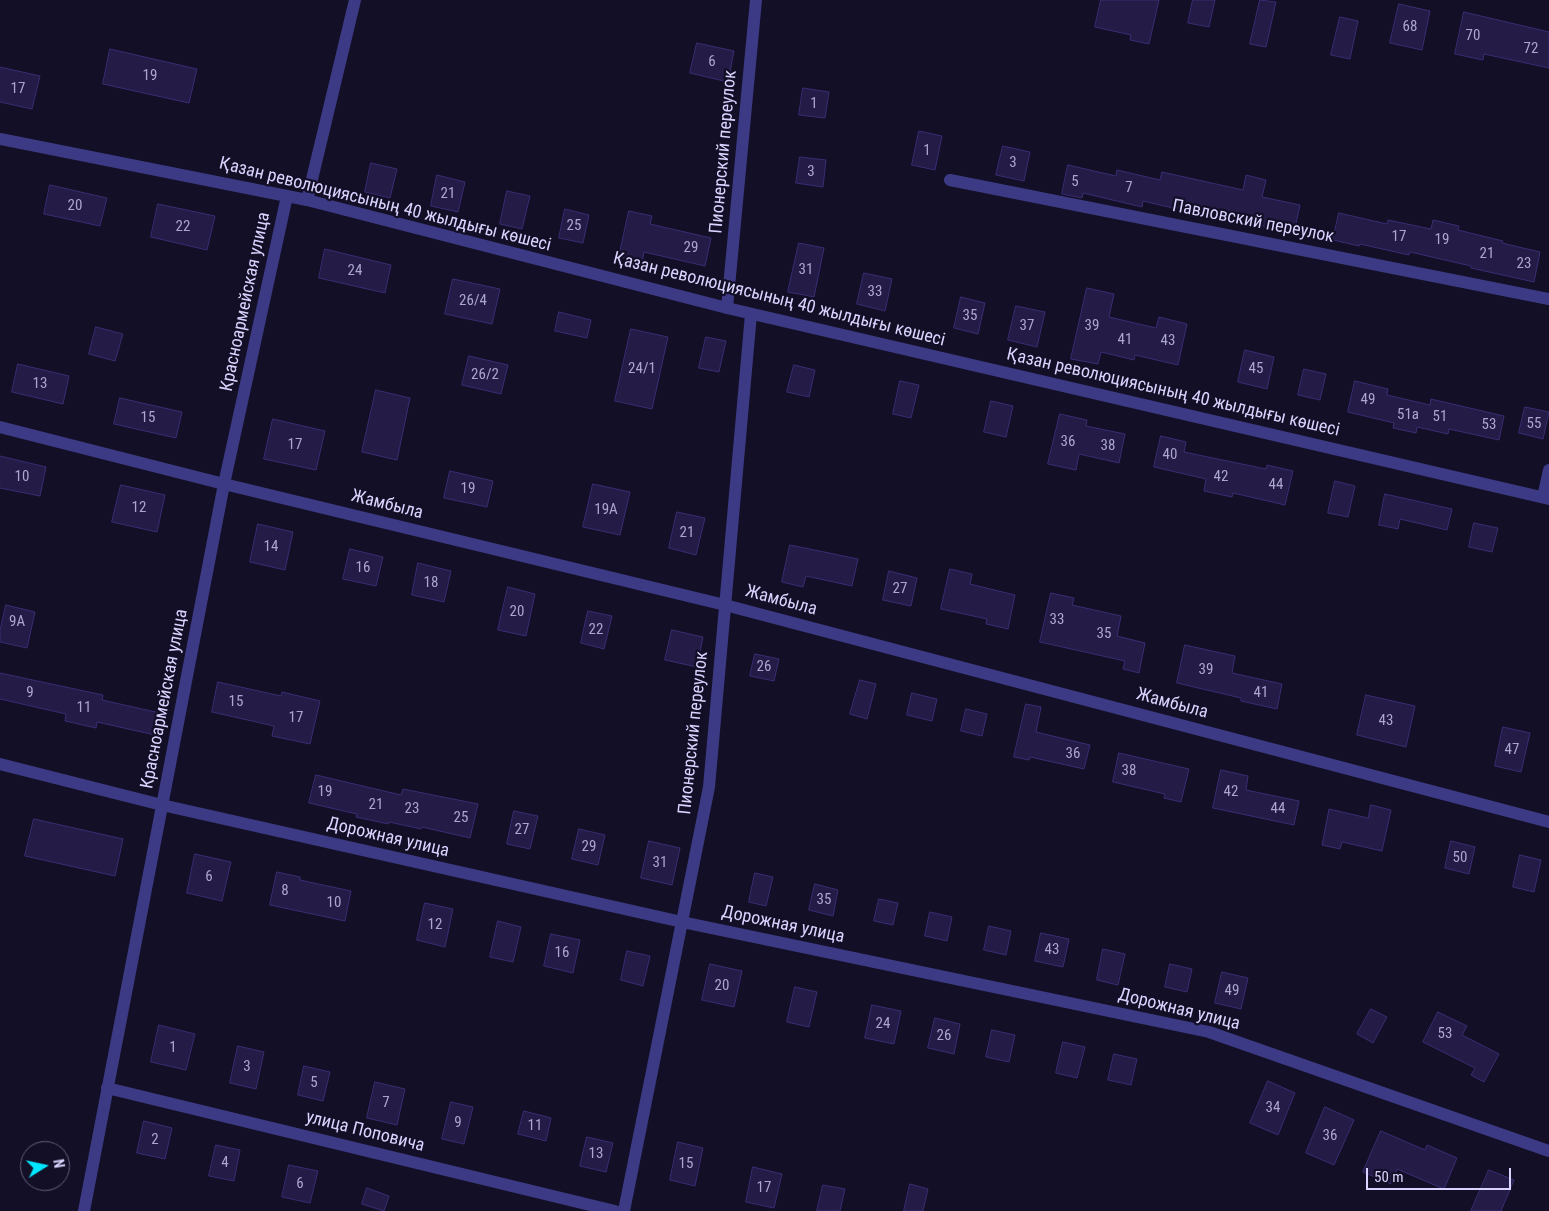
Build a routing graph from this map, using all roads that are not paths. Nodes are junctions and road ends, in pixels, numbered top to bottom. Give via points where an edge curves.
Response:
1 (355, 0) edge
2 (756, 0) edge
3 (0, 139) edge
4 (950, 180) dead end
5 (287, 196) junction
6 (307, 200) junction
7 (1549, 299) edge
8 (727, 308) junction
9 (751, 314) junction
10 (0, 427) edge
11 (1549, 470) edge
12 (224, 484) junction
13 (1546, 498) edge
14 (725, 605) junction
15 (0, 764) edge
16 (162, 805) junction
17 (1549, 822) edge
18 (682, 922) junction
19 (108, 1088) junction
20 (1549, 1151) edge
21 (84, 1211) edge
22 (615, 1211) edge
23 (624, 1211) edge

1 - 6 street
2 - 8 street, Пионерский переулок
3 - 5 street, Қазан революциясының 40 жылдығы көшесі
4 - 7 street, Павловский переулок
5 - 6 street, Қазан революциясының 40 жылдығы көшесі
5 - 12 street, Красноармейская улица
6 - 8 street, Қазан революциясының 40 жылдығы көшесі
8 - 9 street, Қазан революциясының 40 жылдығы көшесі
9 - 13 street, Қазан революциясының 40 жылдығы көшесі
9 - 14 street, Пионерский переулок
10 - 12 street, Жамбыла
11 - 13 street
12 - 14 street, Жамбыла
12 - 16 street, Красноармейская улица
14 - 17 street, Жамбыла
14 - 18 street, Пионерский переулок via 709,787
15 - 16 street, Дорожная улица
16 - 18 street, Дорожная улица
16 - 19 street, Красноармейская улица
18 - 20 street, Дорожная улица via 1209,1032
18 - 23 street, Пионерский переулок
19 - 21 street, Красноармейская улица
19 - 22 street, улица Поповича

